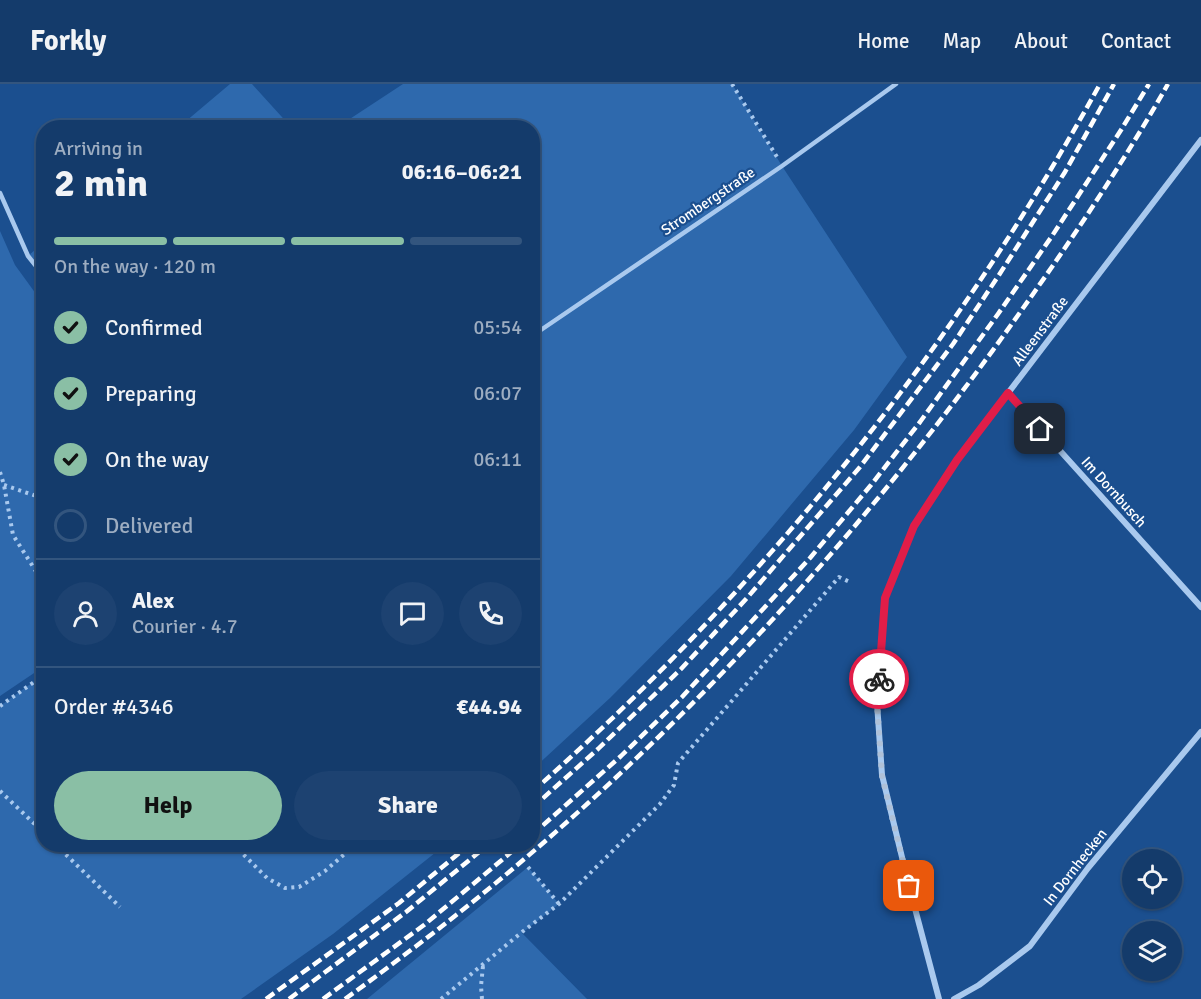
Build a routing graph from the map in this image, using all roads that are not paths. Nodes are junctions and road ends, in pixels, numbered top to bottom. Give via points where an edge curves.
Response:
1 (896, 84) edge
2 (1201, 140) edge
3 (0, 194) edge
4 (36, 266) edge
5 (540, 331) edge
6 (1008, 393) junction
7 (1201, 607) edge
8 (1201, 732) edge
9 (939, 999) edge
10 (954, 999) edge

1 - 5 lane, Strombergstraße
2 - 6 street, Alleenstraße
3 - 4 lane
6 - 7 street, Im Dornbusch
6 - 9 street, Alleenstraße via 914,526 885,598 877,703 882,776
8 - 10 street, In Dornhecken via 1088,868 1030,946

